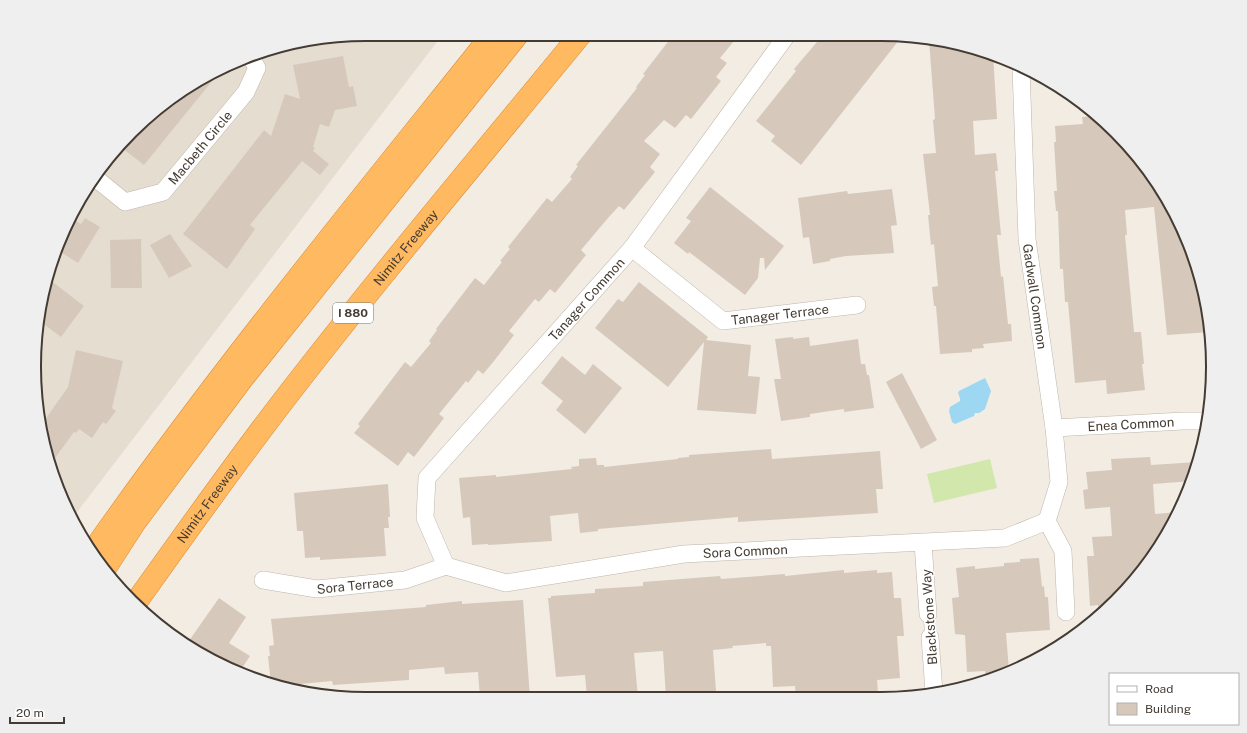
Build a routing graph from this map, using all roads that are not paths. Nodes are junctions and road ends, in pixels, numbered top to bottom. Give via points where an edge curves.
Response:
1 (487, 41) edge
2 (512, 41) edge
3 (575, 41) edge
4 (783, 41) edge
5 (254, 61) edge
6 (1021, 74) edge
7 (99, 181) edge
8 (632, 248) junction
9 (857, 306) dead end
10 (1201, 422) edge
11 (1054, 428) junction
12 (1047, 521) junction
13 (923, 543) junction
14 (96, 547) edge
15 (108, 564) edge
16 (446, 566) junction
17 (263, 580) dead end
18 (138, 599) edge
19 (1066, 612) dead end
20 (928, 614) joint
21 (930, 636) joint
22 (934, 687) edge

1 - 14 highway via 291,287 137,488
2 - 15 highway via 242,379
3 - 18 highway, Nimitz Freeway / I 880 via 355,310 187,530
4 - 8 street, Tanager Common
5 - 7 street, Macbeth Circle via 257,68 246,92 163,192 126,202
6 - 11 street, Gadwall Common via 1027,239
8 - 9 street, Tanager Terrace via 723,321
8 - 16 street, Tanager Common via 427,478 425,518
10 - 11 street, Enea Common
11 - 12 street, Gadwall Common via 1059,482
12 - 13 street, Sora Common via 1005,538
12 - 19 street via 1063,551
13 - 16 street, Sora Common via 684,554 506,583
13 - 20 street, Blackstone Way
16 - 17 street, Sora Terrace via 405,580 317,589
20 - 21 lane, Blackstone Way
21 - 22 street, Blackstone Way

